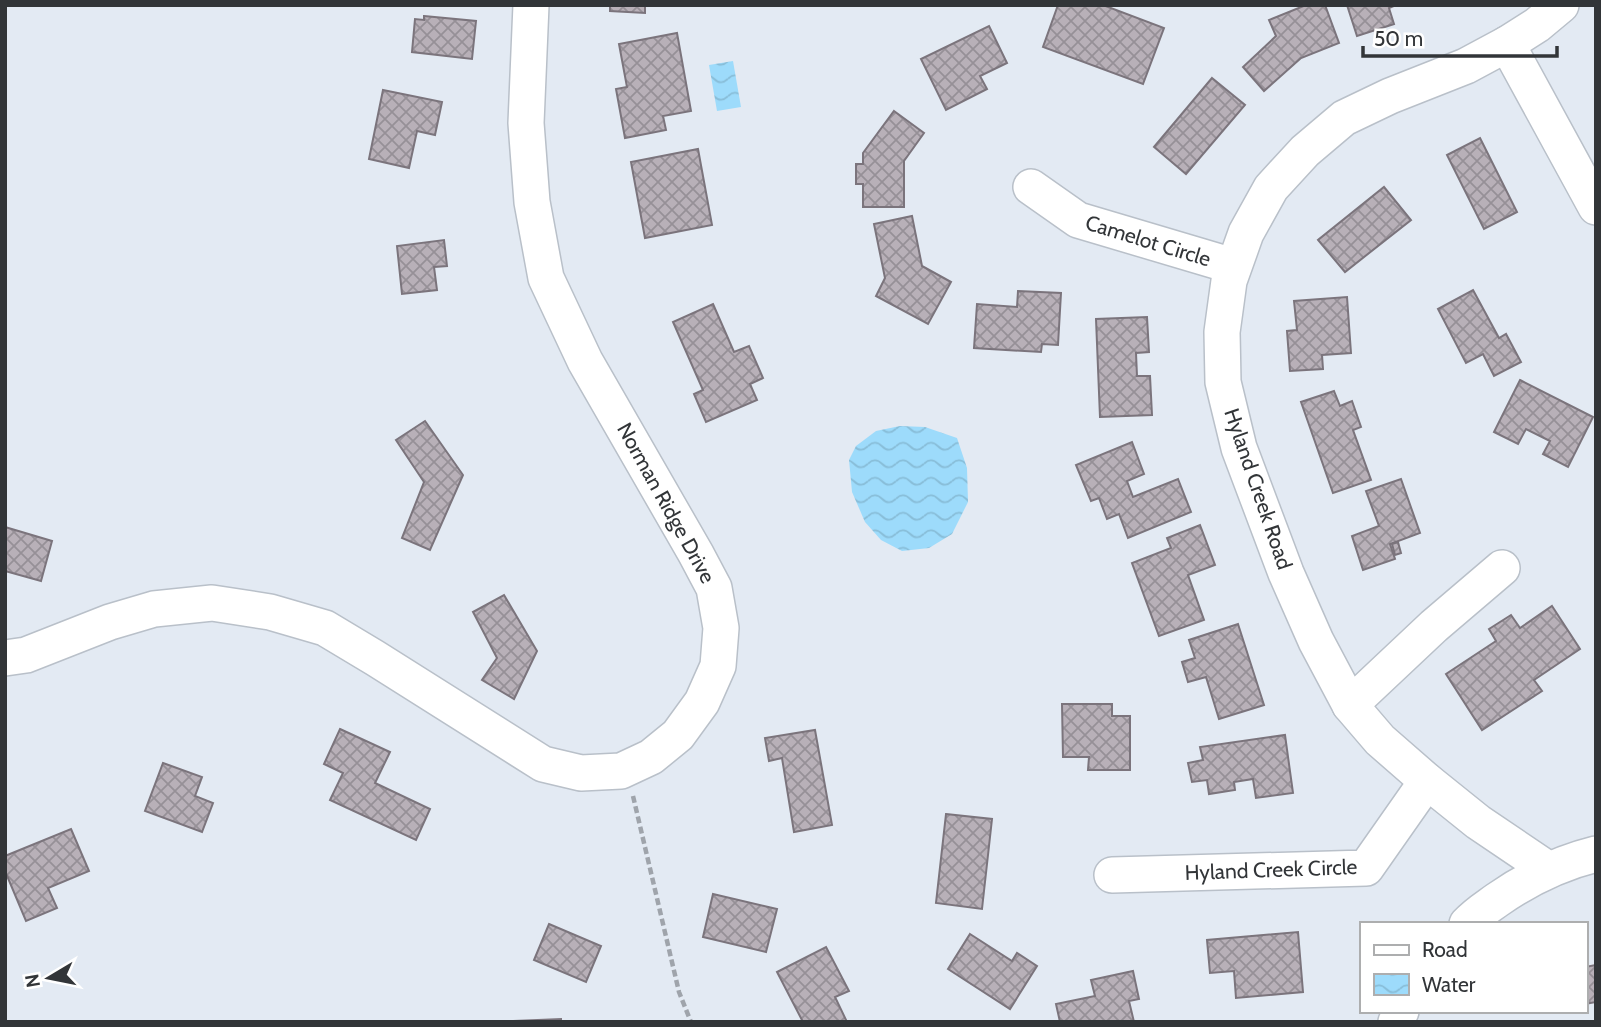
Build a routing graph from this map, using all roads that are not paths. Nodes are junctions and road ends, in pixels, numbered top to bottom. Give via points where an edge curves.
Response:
1 (531, 5) edge
2 (1560, 5) edge
3 (1507, 44) junction
4 (1031, 187) dead end
5 (1596, 207) edge
6 (1233, 266) junction
7 (1502, 568) dead end
8 (5, 658) edge
9 (1350, 705) junction
10 (1427, 782) junction
11 (1596, 854) edge
12 (1549, 870) junction
13 (1112, 875) dead end
14 (1469, 922) edge

1 - 8 street, Norman Ridge Drive via 526,123 532,202 546,278 585,360 714,588 721,628 718,666 702,702 678,735 651,757 621,771 581,773 542,764 325,628 270,612 212,603 154,609 26,655
2 - 3 street, Hyland Creek Road
3 - 5 street
3 - 6 street, Hyland Creek Road via 1344,118 1271,188
4 - 6 street, Camelot Circle via 1078,220
6 - 9 street, Hyland Creek Road via 1222,332 1223,382 1240,448 1286,573
7 - 9 street
9 - 10 street, Hyland Creek Road via 1380,740
10 - 12 street, Hyland Creek Road
10 - 13 street, Hyland Creek Circle via 1366,868
11 - 12 street
12 - 14 street via 1521,883

